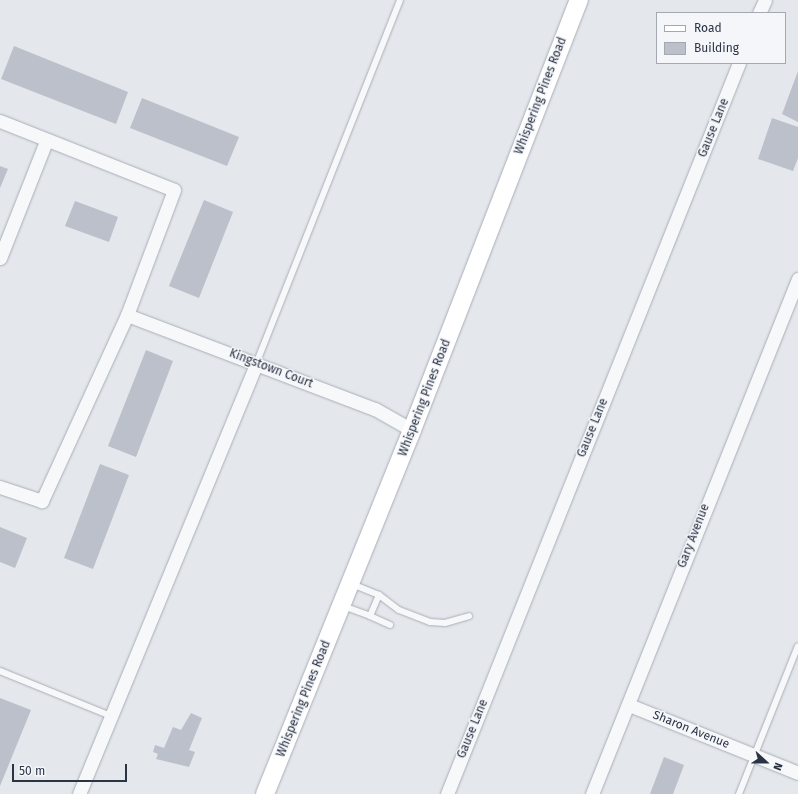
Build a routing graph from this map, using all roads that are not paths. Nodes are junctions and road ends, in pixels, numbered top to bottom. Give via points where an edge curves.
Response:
1 (400, 0) edge
2 (579, 0) edge
3 (740, 64) edge
4 (0, 122) edge
5 (46, 141) junction
6 (0, 258) edge
7 (798, 279) edge
8 (127, 315) junction
9 (256, 364) junction
10 (412, 430) junction
11 (0, 487) edge
12 (350, 583) junction
13 (379, 595) junction
14 (341, 605) junction
15 (370, 616) junction
16 (469, 616) dead end
17 (390, 625) dead end
18 (798, 646) edge
19 (0, 671) edge
20 (628, 705) junction
21 (111, 716) junction
22 (755, 756) junction
23 (798, 773) edge
24 (80, 794) edge
25 (265, 794) edge
26 (447, 794) edge
27 (592, 794) edge
28 (739, 794) edge

1 - 9 lane
2 - 10 street, Whispering Pines Road
3 - 26 street, Gause Lane
4 - 5 street
5 - 6 street
5 - 8 street via 174,190
7 - 20 street, Gary Avenue
8 - 9 street, Kingstown Court
8 - 11 street via 42,500
9 - 10 street, Kingstown Court via 375,410
9 - 21 street
10 - 12 street, Whispering Pines Road
12 - 13 lane
12 - 14 street, Whispering Pines Road
13 - 15 lane
13 - 16 lane via 399,610 430,622 445,623
14 - 15 lane
14 - 25 street, Whispering Pines Road
15 - 17 lane
18 - 22 lane
19 - 21 lane
20 - 22 street, Sharon Avenue
20 - 27 street, Gary Avenue
21 - 24 street
22 - 23 street, Sharon Avenue
22 - 28 lane

